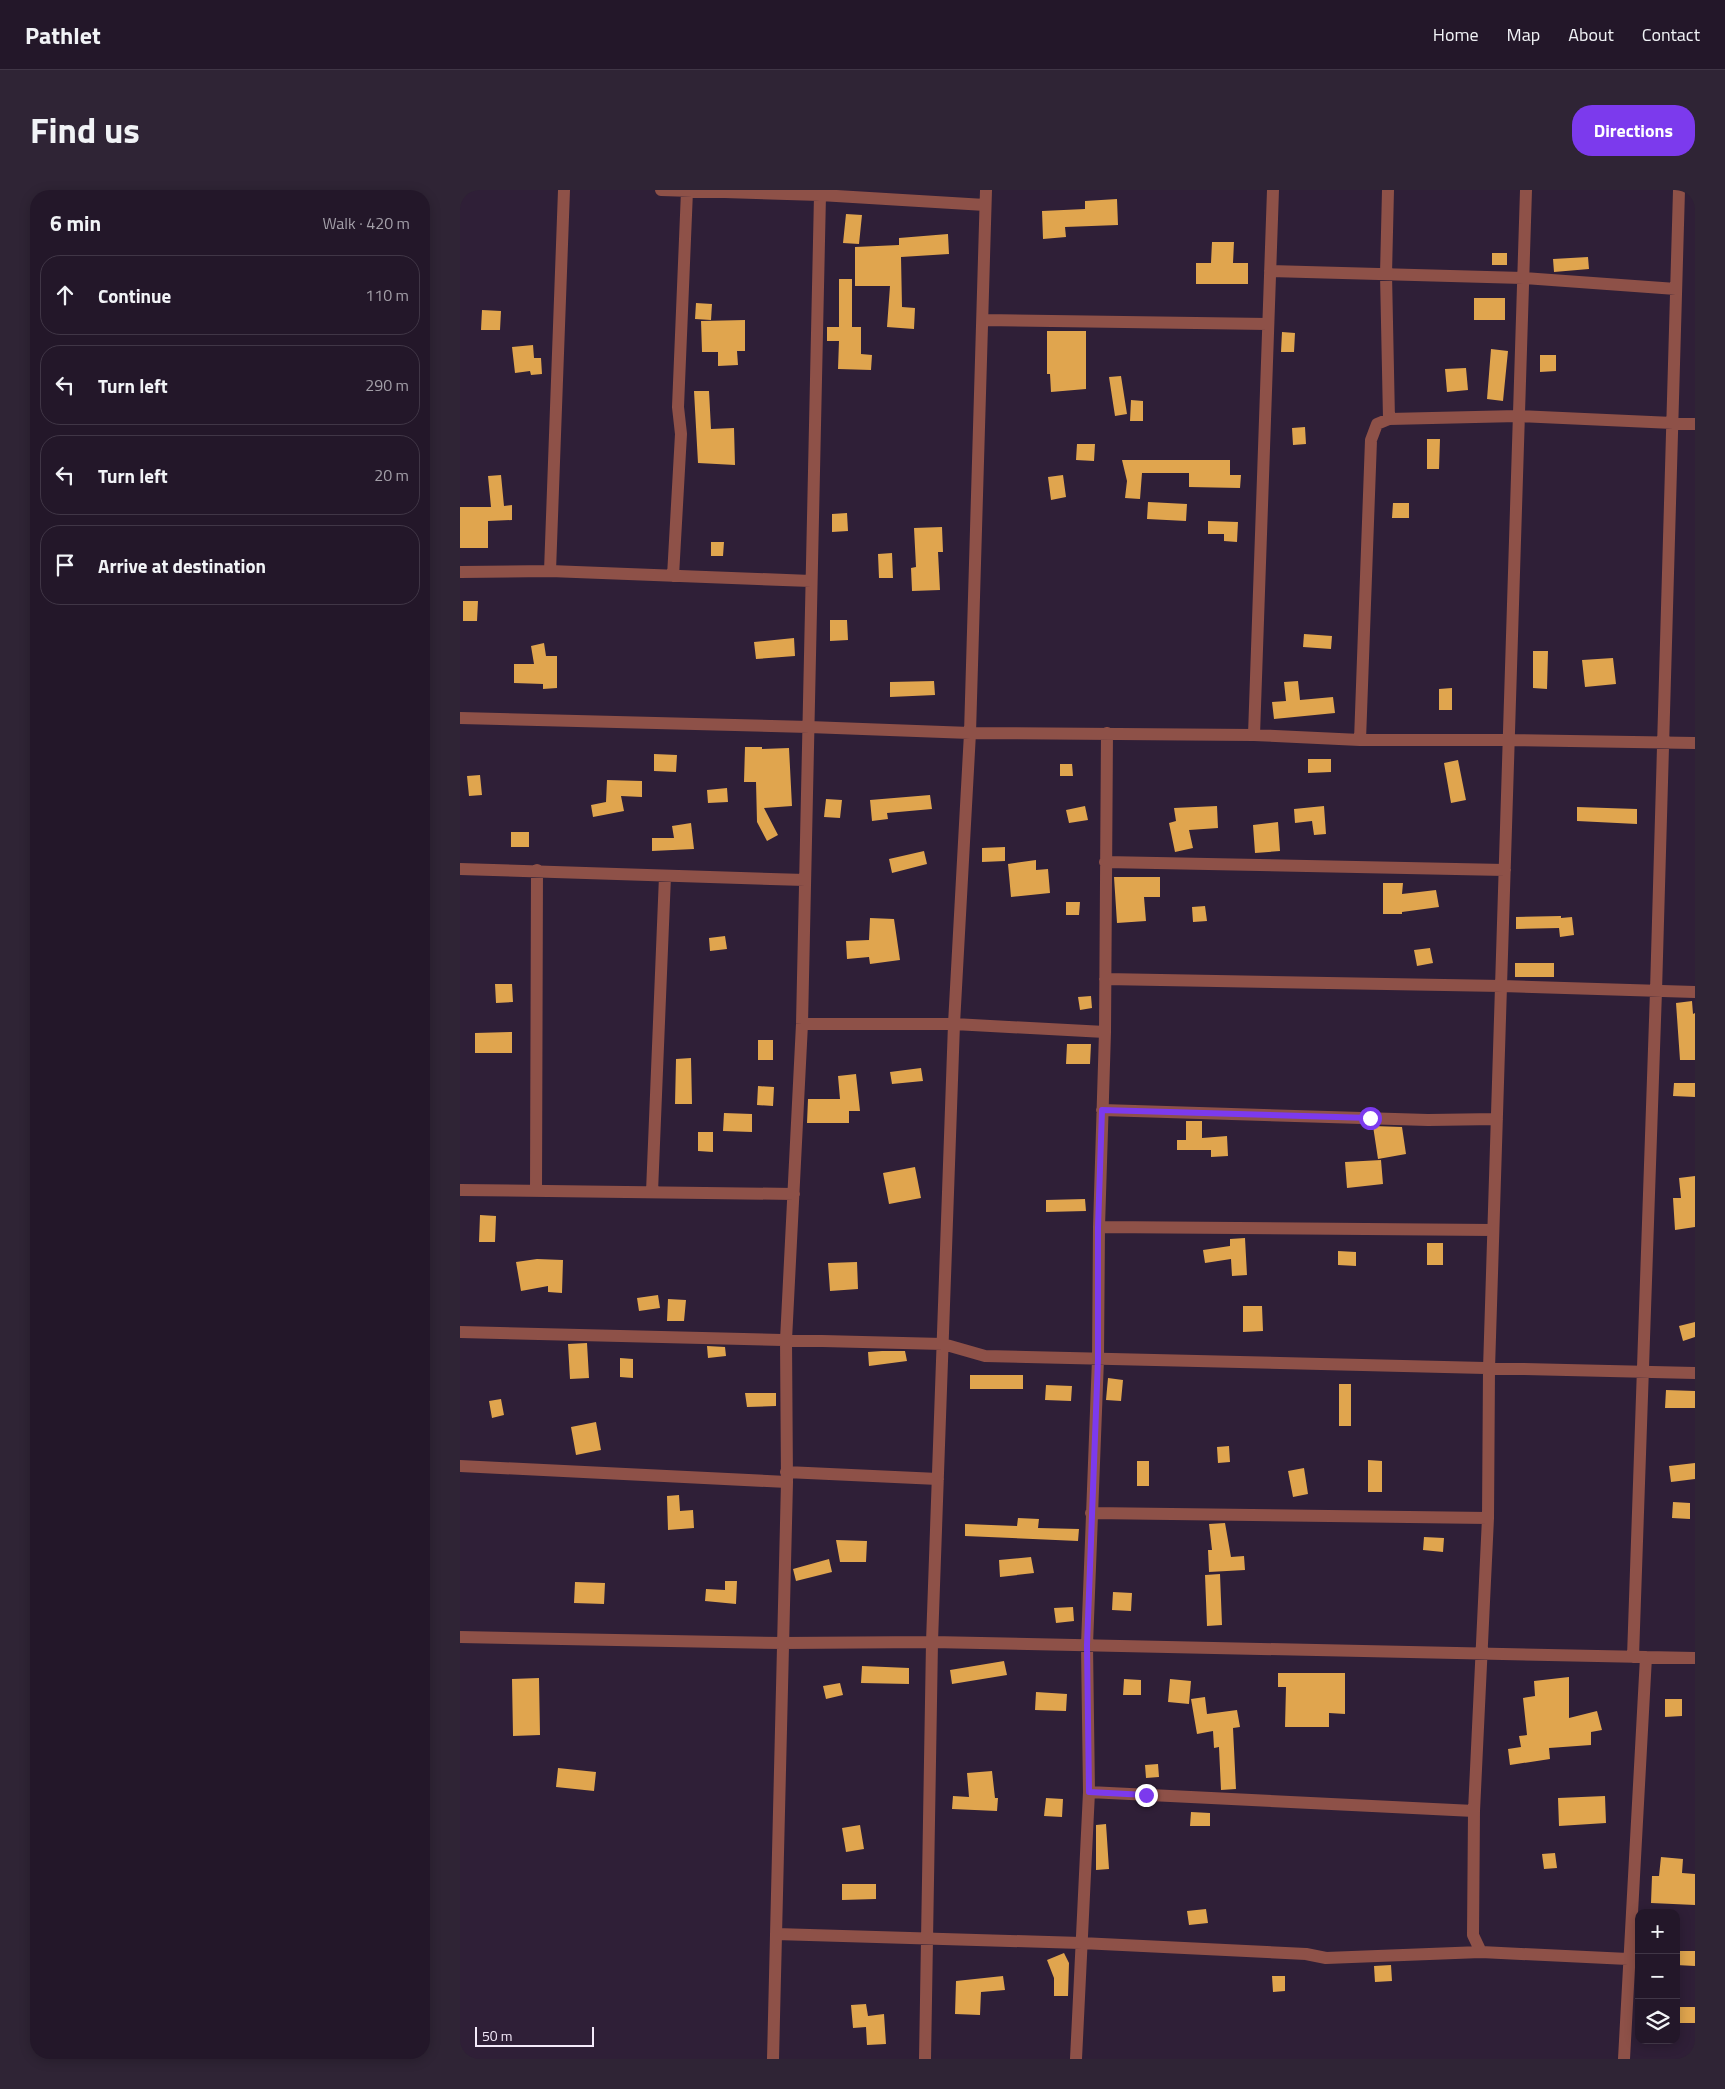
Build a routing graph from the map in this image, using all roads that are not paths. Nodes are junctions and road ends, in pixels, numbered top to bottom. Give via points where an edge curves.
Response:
1 (564, 190) edge
2 (661, 190) edge
3 (986, 190) edge
4 (1273, 190) edge
5 (1388, 190) edge
6 (1526, 190) edge
7 (1679, 190) edge
8 (687, 191) edge
9 (820, 195) junction
10 (985, 205) junction
11 (1270, 271) junction
12 (1386, 274) junction
13 (1523, 278) junction
14 (1676, 289) junction
15 (983, 320) junction
16 (1268, 324) junction
17 (1518, 416) junction
18 (1389, 419) junction
19 (1672, 423) junction
20 (1695, 424) edge
21 (550, 571) junction
22 (460, 572) edge
23 (673, 576) junction
24 (811, 581) junction
25 (460, 718) edge
26 (809, 727) junction
27 (970, 733) junction
28 (1107, 733) junction
29 (1254, 735) junction
30 (1360, 740) junction
31 (1510, 740) junction
32 (1664, 742) junction
33 (1695, 743) edge
34 (1105, 862) junction
35 (460, 869) edge
36 (537, 870) junction
37 (1506, 870) junction
38 (664, 876) junction
39 (806, 880) junction
40 (1105, 979) junction
41 (1502, 986) junction
42 (1656, 992) junction
43 (1695, 992) edge
44 (802, 1024) junction
45 (954, 1024) junction
46 (1105, 1032) junction
47 (1102, 1110) junction
48 (1497, 1119) junction
49 (460, 1190) edge
50 (536, 1191) junction
51 (652, 1192) junction
52 (794, 1194) junction
53 (1098, 1227) junction
54 (1493, 1230) junction
55 (460, 1332) edge
56 (786, 1340) junction
57 (943, 1344) junction
58 (1098, 1359) junction
59 (1489, 1369) junction
60 (1644, 1371) junction
61 (1695, 1373) edge
62 (460, 1466) edge
63 (786, 1477) junction
64 (938, 1479) junction
65 (1091, 1513) junction
66 (1488, 1518) junction
67 (460, 1636) edge
68 (932, 1642) junction
69 (782, 1643) junction
70 (1087, 1645) junction
71 (1481, 1654) junction
72 (1639, 1657) junction
73 (1695, 1658) edge
74 (1089, 1792) junction
75 (1474, 1811) junction
76 (776, 1934) junction
77 (928, 1938) junction
78 (1080, 1943) junction
79 (1481, 1952) junction
80 (1628, 1959) junction
81 (773, 2059) edge
82 (926, 2059) edge
83 (1076, 2059) edge
84 (1624, 2059) edge

1 - 21 street
2 - 8 street
3 - 10 street
4 - 11 street
5 - 12 street
6 - 13 street
7 - 14 street
8 - 9 street
8 - 23 street via 678,407 681,434
9 - 10 street
9 - 24 street
10 - 15 street
11 - 12 street
11 - 16 street
12 - 13 street
12 - 18 street
13 - 14 street
13 - 17 street
14 - 19 street
15 - 16 street
15 - 27 street
16 - 29 street
17 - 18 street
17 - 19 street
17 - 31 street
18 - 30 street via 1377,424 1371,440
19 - 20 street
19 - 32 street
21 - 22 street
21 - 23 street
23 - 24 street
24 - 26 street
25 - 26 street
26 - 27 street
26 - 39 street
27 - 28 street
27 - 45 street
28 - 29 street
28 - 34 street
29 - 30 street
30 - 31 street
31 - 32 street
31 - 37 street
32 - 33 street
32 - 42 street
34 - 37 street
34 - 40 street
35 - 36 street
36 - 38 street
36 - 50 street
37 - 41 street
38 - 39 street
38 - 51 street
39 - 44 street
40 - 41 street
40 - 46 street
41 - 42 street
41 - 48 street
42 - 43 street
42 - 60 street
44 - 45 street
44 - 52 street
45 - 46 street
45 - 57 street
46 - 47 street
47 - 48 street via 1428,1120
47 - 53 street
48 - 54 street
49 - 50 street
50 - 51 street
51 - 52 street
52 - 56 street
53 - 54 street
53 - 58 street
54 - 59 street
55 - 56 street
56 - 57 street
56 - 63 street
57 - 58 street via 985,1356
57 - 64 street
58 - 59 street
58 - 65 street
59 - 60 street
59 - 66 street
60 - 61 street
60 - 72 street
62 - 63 street
63 - 64 street
63 - 69 street
64 - 68 street
65 - 66 street
65 - 70 street
66 - 71 street
67 - 69 street
68 - 69 street
68 - 70 street
68 - 77 street
69 - 76 street
70 - 71 street
70 - 74 street
71 - 72 street
71 - 75 street
72 - 73 street
72 - 80 street
74 - 75 street
74 - 78 street
75 - 79 street via 1473,1935
76 - 77 street
76 - 81 street
77 - 78 street
77 - 82 street
78 - 79 street via 1306,1954 1326,1958
78 - 83 street
79 - 80 street
80 - 84 street

